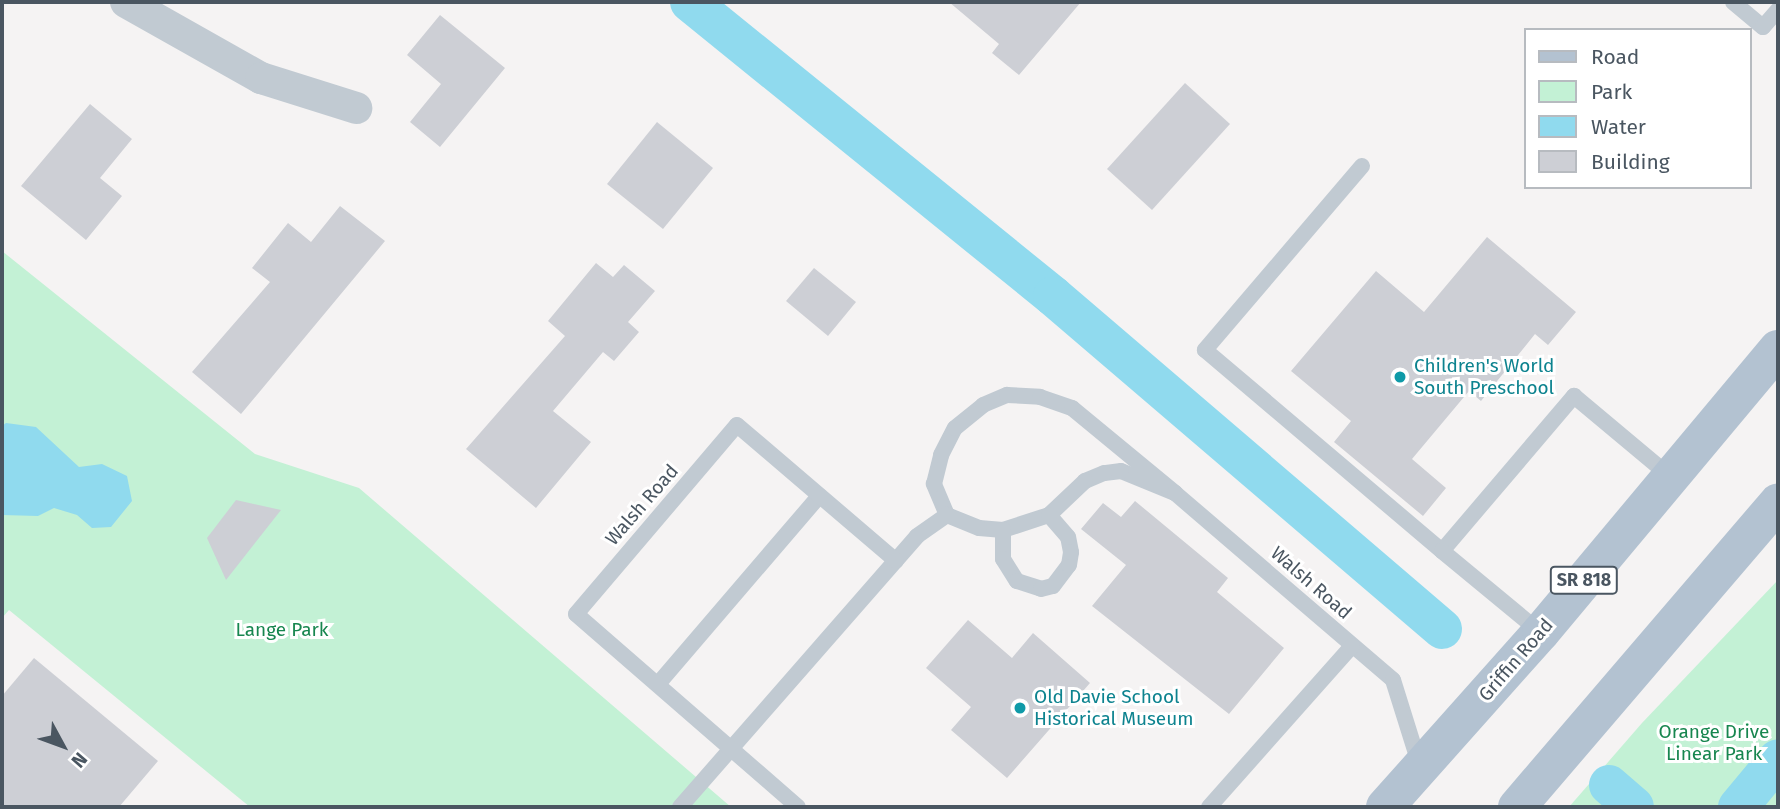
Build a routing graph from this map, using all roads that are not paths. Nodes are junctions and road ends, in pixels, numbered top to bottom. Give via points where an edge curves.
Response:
1 (126, 2) edge
2 (1733, 2) edge
3 (1778, 10) edge
4 (355, 108) dead end
5 (1362, 166) dead end
6 (1778, 349) edge
7 (1672, 478) junction
8 (1175, 493) junction
9 (819, 496) junction
10 (1778, 502) edge
11 (1049, 514) junction
12 (947, 515) junction
13 (1003, 530) junction
14 (1442, 551) junction
15 (896, 561) junction
16 (1541, 632) junction
17 (1352, 646) junction
18 (658, 684) junction
19 (732, 747) junction
20 (1420, 768) junction
21 (680, 807) edge
22 (798, 807) edge
23 (1209, 807) edge
24 (1385, 807) edge
25 (1517, 807) edge

1 - 4 street via 261,78
2 - 3 lane via 1763,27
5 - 14 lane via 1205,350
6 - 7 main road, Griffin Road / SR 818
7 - 14 lane via 1574,396
7 - 16 main road, Griffin Road / SR 818
8 - 11 lane via 1121,471 1104,472 1085,481
8 - 12 lane, Walsh Road via 1072,408 1040,397 1007,395 983,405 955,428 941,455 934,484
8 - 17 lane, Walsh Road
9 - 15 lane, Walsh Road
9 - 18 lane
9 - 18 lane, Walsh Road via 737,425 576,614
10 - 25 main road
11 - 13 lane
11 - 13 lane via 1068,537 1071,552 1069,565 1053,586 1041,589 1017,582 1003,559
12 - 13 lane via 979,528
12 - 15 lane via 917,536
14 - 16 lane
15 - 19 lane
16 - 20 main road, Griffin Road / SR 818
17 - 20 lane via 1393,680 1400,692
17 - 23 lane, Walsh Road
18 - 19 lane, Walsh Road
19 - 21 lane
19 - 22 lane, Walsh Road
20 - 24 main road, Griffin Road / SR 818

